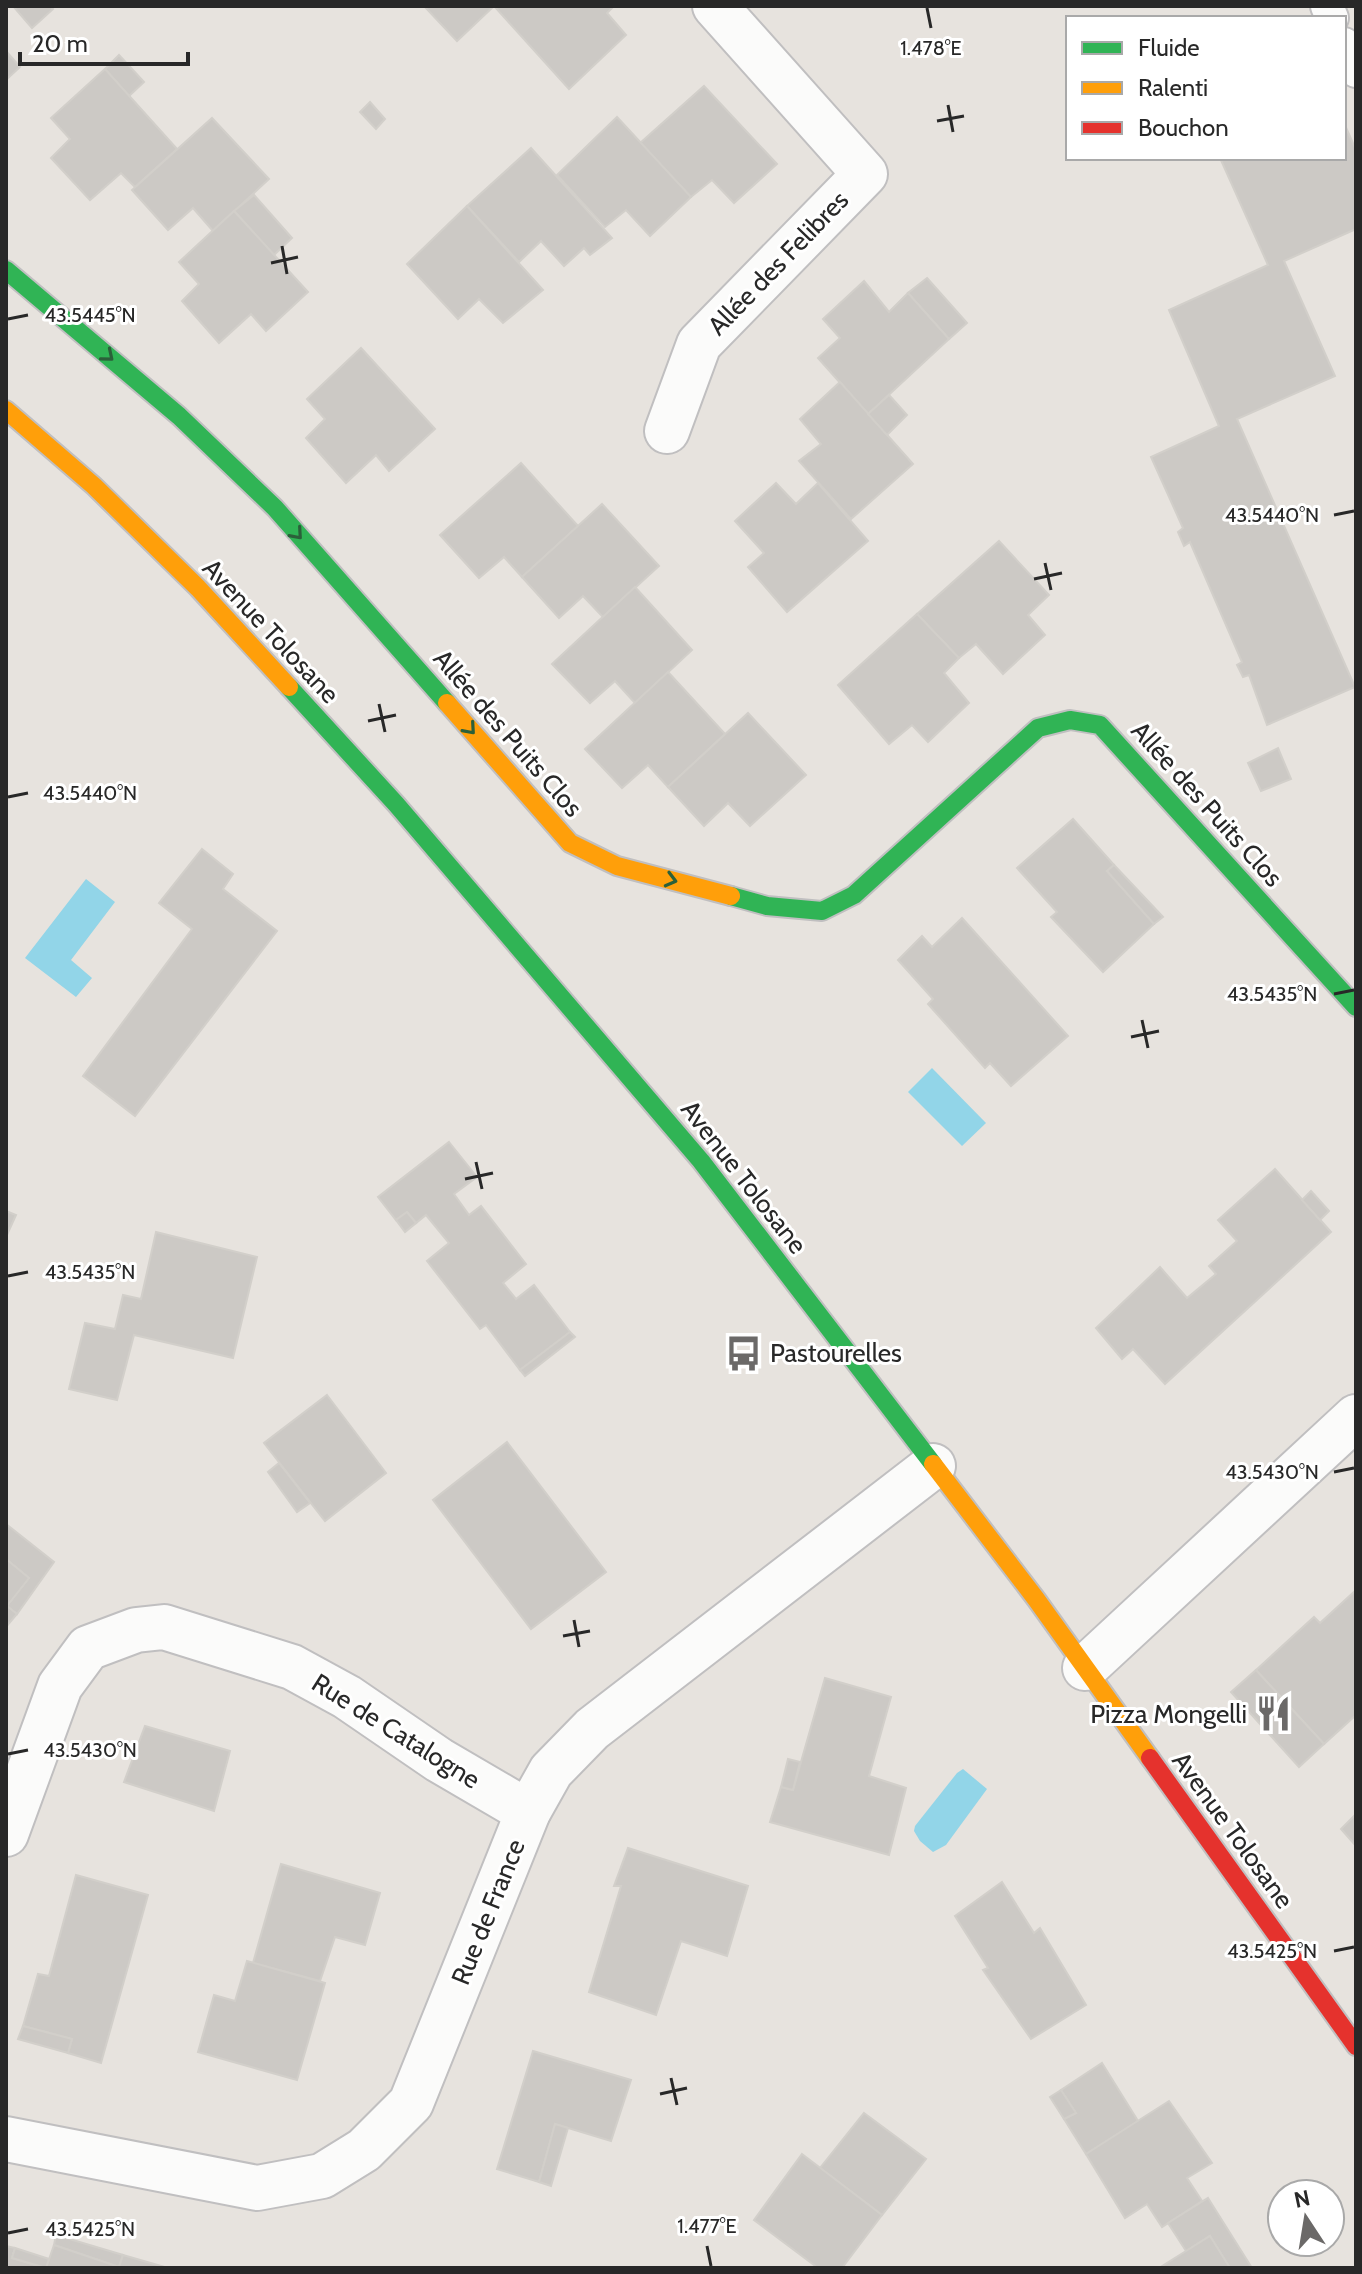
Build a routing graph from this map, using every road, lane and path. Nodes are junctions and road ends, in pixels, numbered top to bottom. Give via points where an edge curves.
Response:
1 (715, 6) edge
2 (1346, 48) edge
3 (1356, 71) edge
4 (6, 270) edge
5 (6, 410) edge
6 (667, 431) dead end
7 (1356, 1007) edge
8 (1356, 1417) edge
9 (933, 1466) junction
10 (1085, 1668) junction
11 (528, 1812) junction
12 (6, 1834) edge
13 (1356, 2046) edge
14 (6, 2139) edge

1 - 6 street, Allée des Felibres via 865,174 699,344
2 - 3 lane
4 -> 7 main road, Allée des Puits Clos via 179,416 275,508 570,843 617,866 767,906 822,911 854,895 1038,728 1070,720 1100,725
5 - 9 main road, Avenue Tolosane via 94,486 198,588 396,804 691,1149
8 - 10 street
9 - 10 main road, Avenue Tolosane
9 - 11 street, Rue de France via 592,1729 551,1771
10 - 13 main road, Avenue Tolosane
11 - 12 street, Rue de Catalogne via 292,1667 164,1627 136,1630 88,1648 60,1686
11 - 14 street, Rue de France via 411,2103 364,2150 322,2176 257,2188

